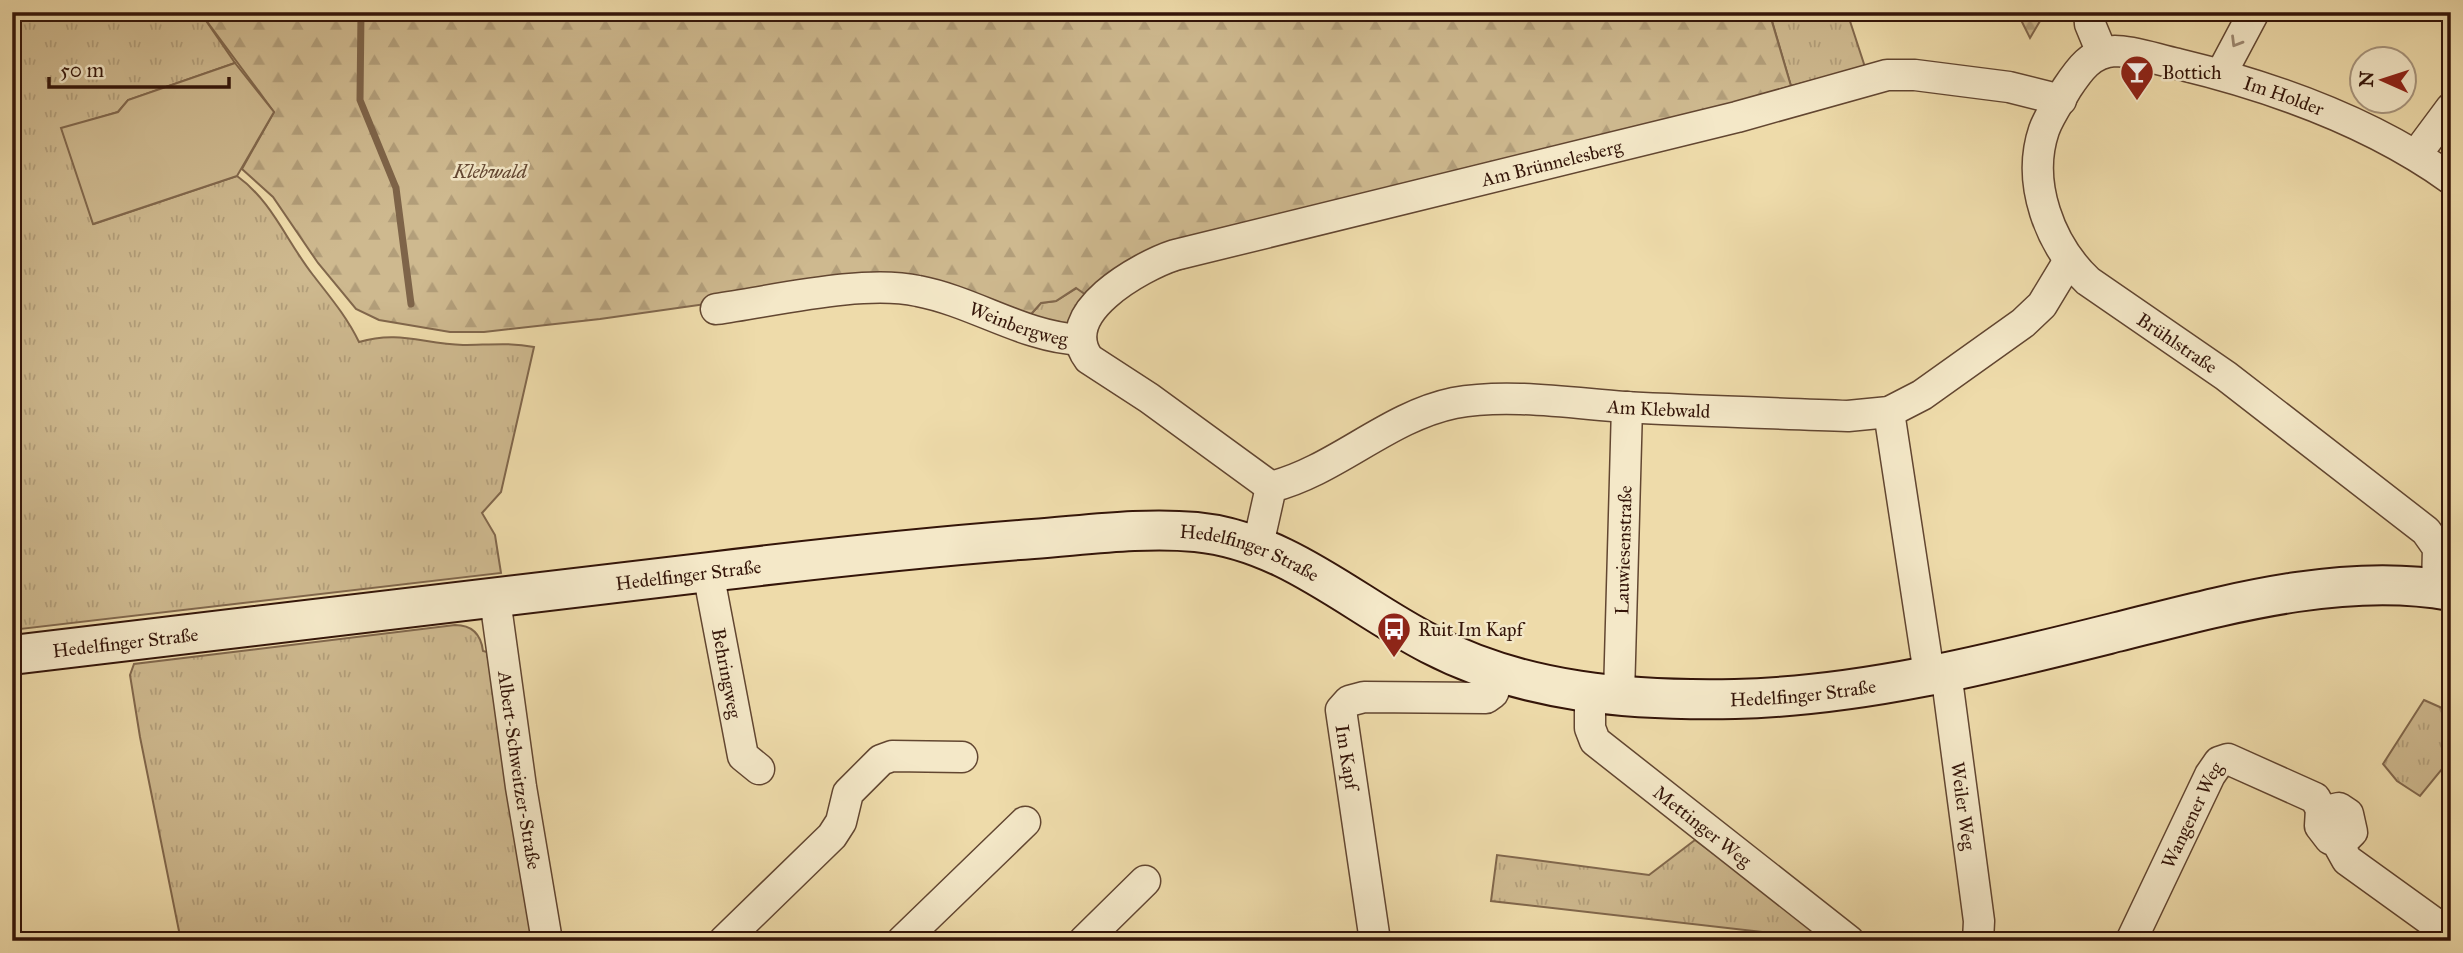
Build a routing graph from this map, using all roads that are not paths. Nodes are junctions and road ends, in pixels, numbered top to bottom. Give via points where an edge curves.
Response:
1 (2089, 12) edge
2 (2254, 12) edge
3 (2102, 54) junction
4 (2221, 74) junction
5 (2061, 100) junction
6 (2451, 107) edge
7 (2416, 155) junction
8 (2451, 179) edge
9 (2068, 262) junction
10 (716, 309) dead end
11 (1081, 340) junction
12 (1627, 407) junction
13 (1889, 412) junction
14 (1271, 487) junction
15 (1258, 545) junction
16 (708, 572) junction
17 (2444, 590) edge
18 (495, 599) junction
19 (12, 655) edge
20 (1938, 673) junction
21 (1500, 674) junction
22 (1605, 694) junction
23 (962, 757) dead end
24 (759, 769) dead end
25 (1025, 822) dead end
26 (1145, 881) dead end
27 (2451, 935) edge
28 (547, 941) edge
29 (724, 941) edge
30 (902, 941) edge
31 (1084, 941) edge
32 (1375, 941) edge
33 (1849, 941) edge
34 (1978, 941) edge
35 (2132, 941) edge

1 - 3 street
2 -> 4 street
3 - 4 street, Im Holder via 2122,52
3 - 5 street, Brühlstraße via 2081,68
4 - 7 street, Im Holder via 2339,116
5 - 9 street, Brühlstraße via 2043,133 2039,175 2052,234
5 - 11 street, Am Brünnelesberg via 2009,86 1908,74 1880,77 1737,117 1168,257 1097,302 1086,317
6 - 7 street
7 - 8 street, Im Holder
9 - 13 street, Am Klebwald via 2042,305 2023,323 1905,406
9 - 17 street, Brühlstraße via 2088,281 2226,376 2426,531 2438,548
10 - 11 street, Weinbergweg via 843,291 902,288 967,306 1050,338
11 - 14 street, Weinbergweg via 1093,363
12 - 13 street, Am Klebwald via 1847,416
12 - 14 street, Am Klebwald via 1488,400 1456,403 1415,415 1311,473
12 - 22 street, Lauwiesenstraße
13 - 20 street, Weiler Weg
14 - 15 street
15 - 16 street, Hedelfinger Straße via 1211,534 1152,530
15 - 21 street, Hedelfinger Straße via 1309,570 1433,646
16 - 18 street, Hedelfinger Straße
16 - 24 street, Behringweg via 743,756
17 - 20 street, Hedelfinger Straße via 2311,590 2197,611
18 - 19 street, Hedelfinger Straße
18 - 28 street, Albert-Schweitzer-Straße
20 - 22 street, Hedelfinger Straße via 1741,699
20 - 34 street, Weiler Weg via 1979,921
21 - 22 street, Hedelfinger Straße
21 - 32 street, Im Kapf via 1493,693 1486,698 1364,697 1349,701 1341,710
22 - 33 street, Mettinger Weg via 1590,728 1595,741
23 - 29 street via 881,760 848,793 841,822 832,836
25 - 30 street
26 - 31 street
27 - 35 street, Wangener Weg via 2347,860 2337,842 2352,832 2348,814 2339,808 2321,813 2315,798 2232,759 2219,762

